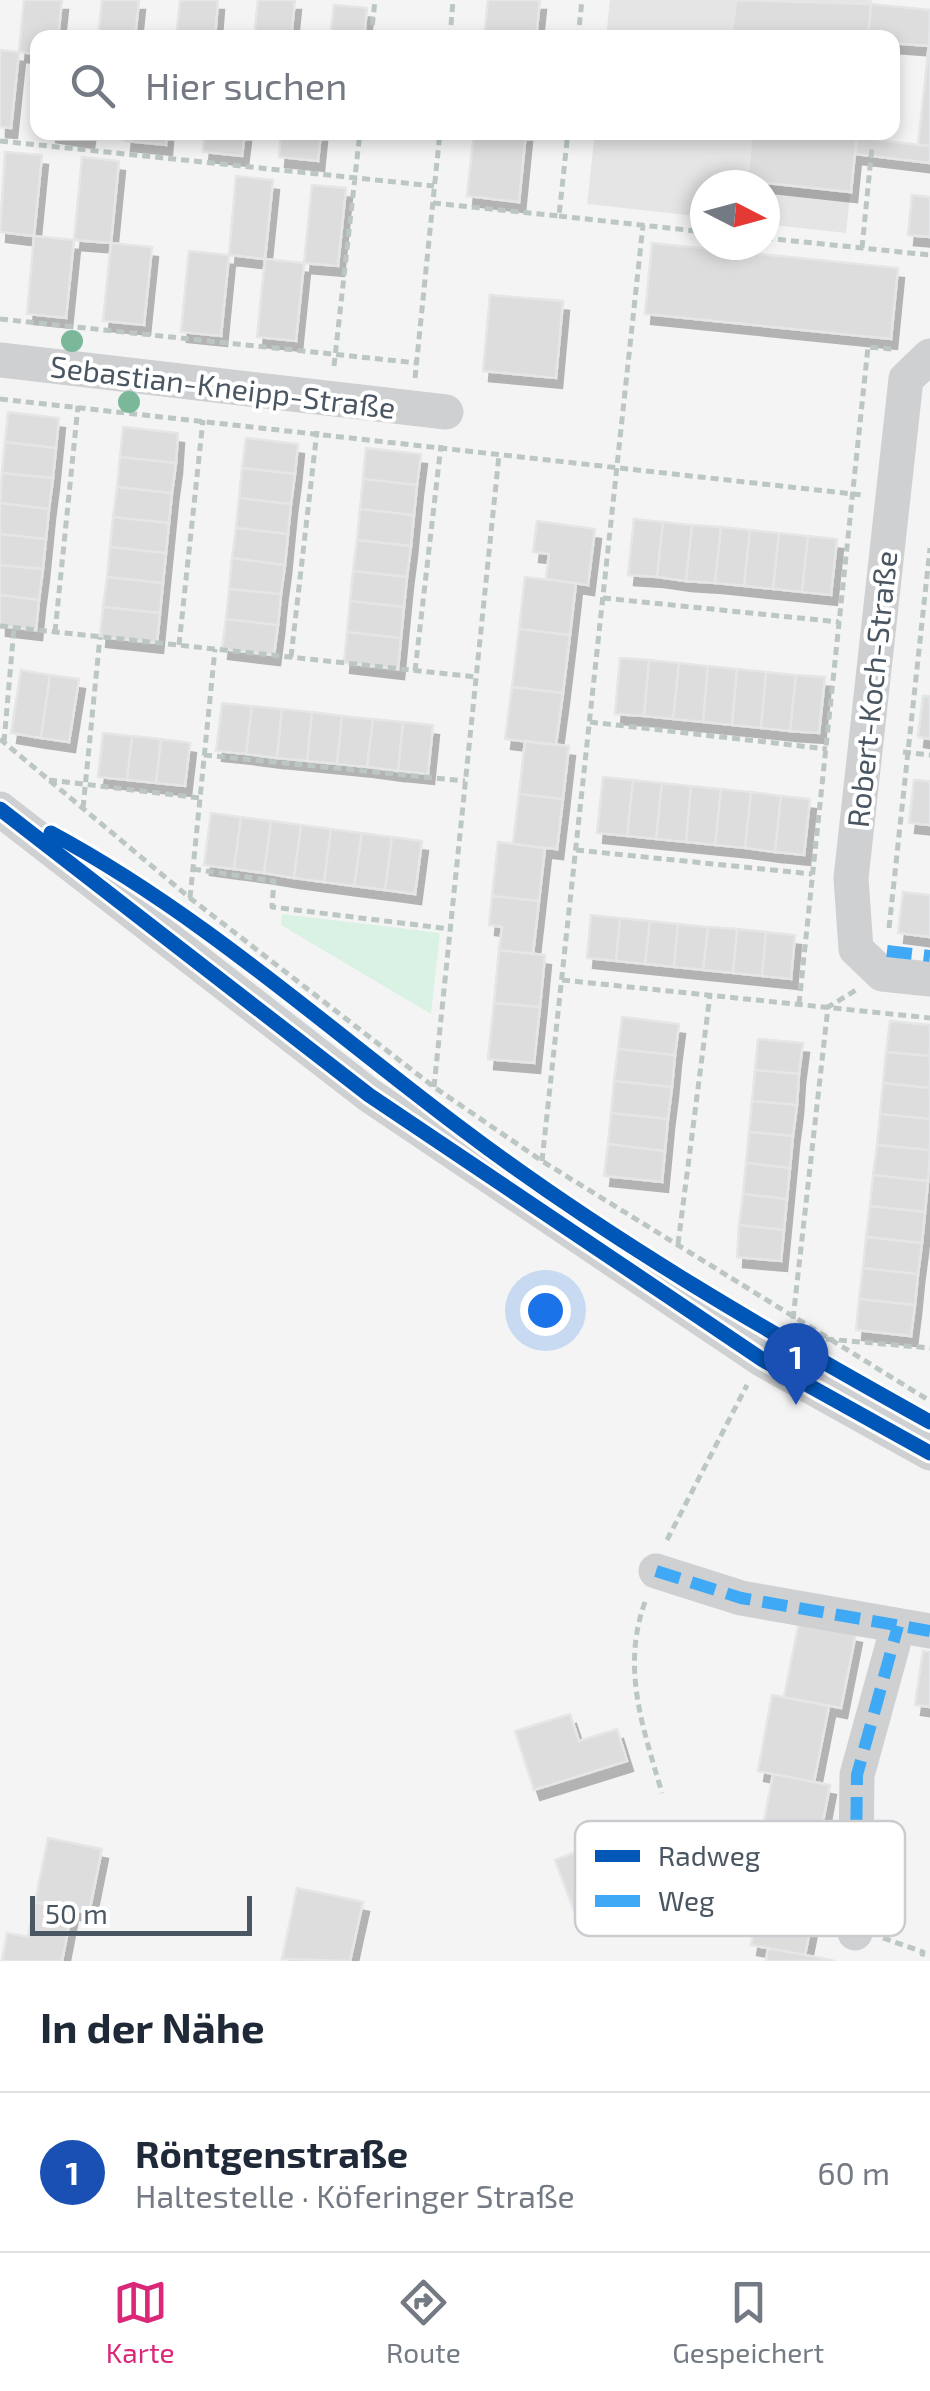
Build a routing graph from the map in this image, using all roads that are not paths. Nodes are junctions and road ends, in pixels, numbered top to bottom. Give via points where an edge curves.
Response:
1 (916, 353) edge
2 (0, 360) edge
3 (429, 410) road end
4 (0, 808) edge
5 (930, 979) edge
6 (930, 1453) edge
7 (656, 1571) dead end
8 (914, 1628) edge
9 (856, 1821) edge

1 - 5 street, Robert-Koch-Straße via 906,379 851,878 856,949 882,974
2 - 3 street, Sebastian-Kneipp-Straße
4 - 6 street via 369,1095 763,1360
7 - 8 street via 741,1598
8 - 9 street via 857,1776

